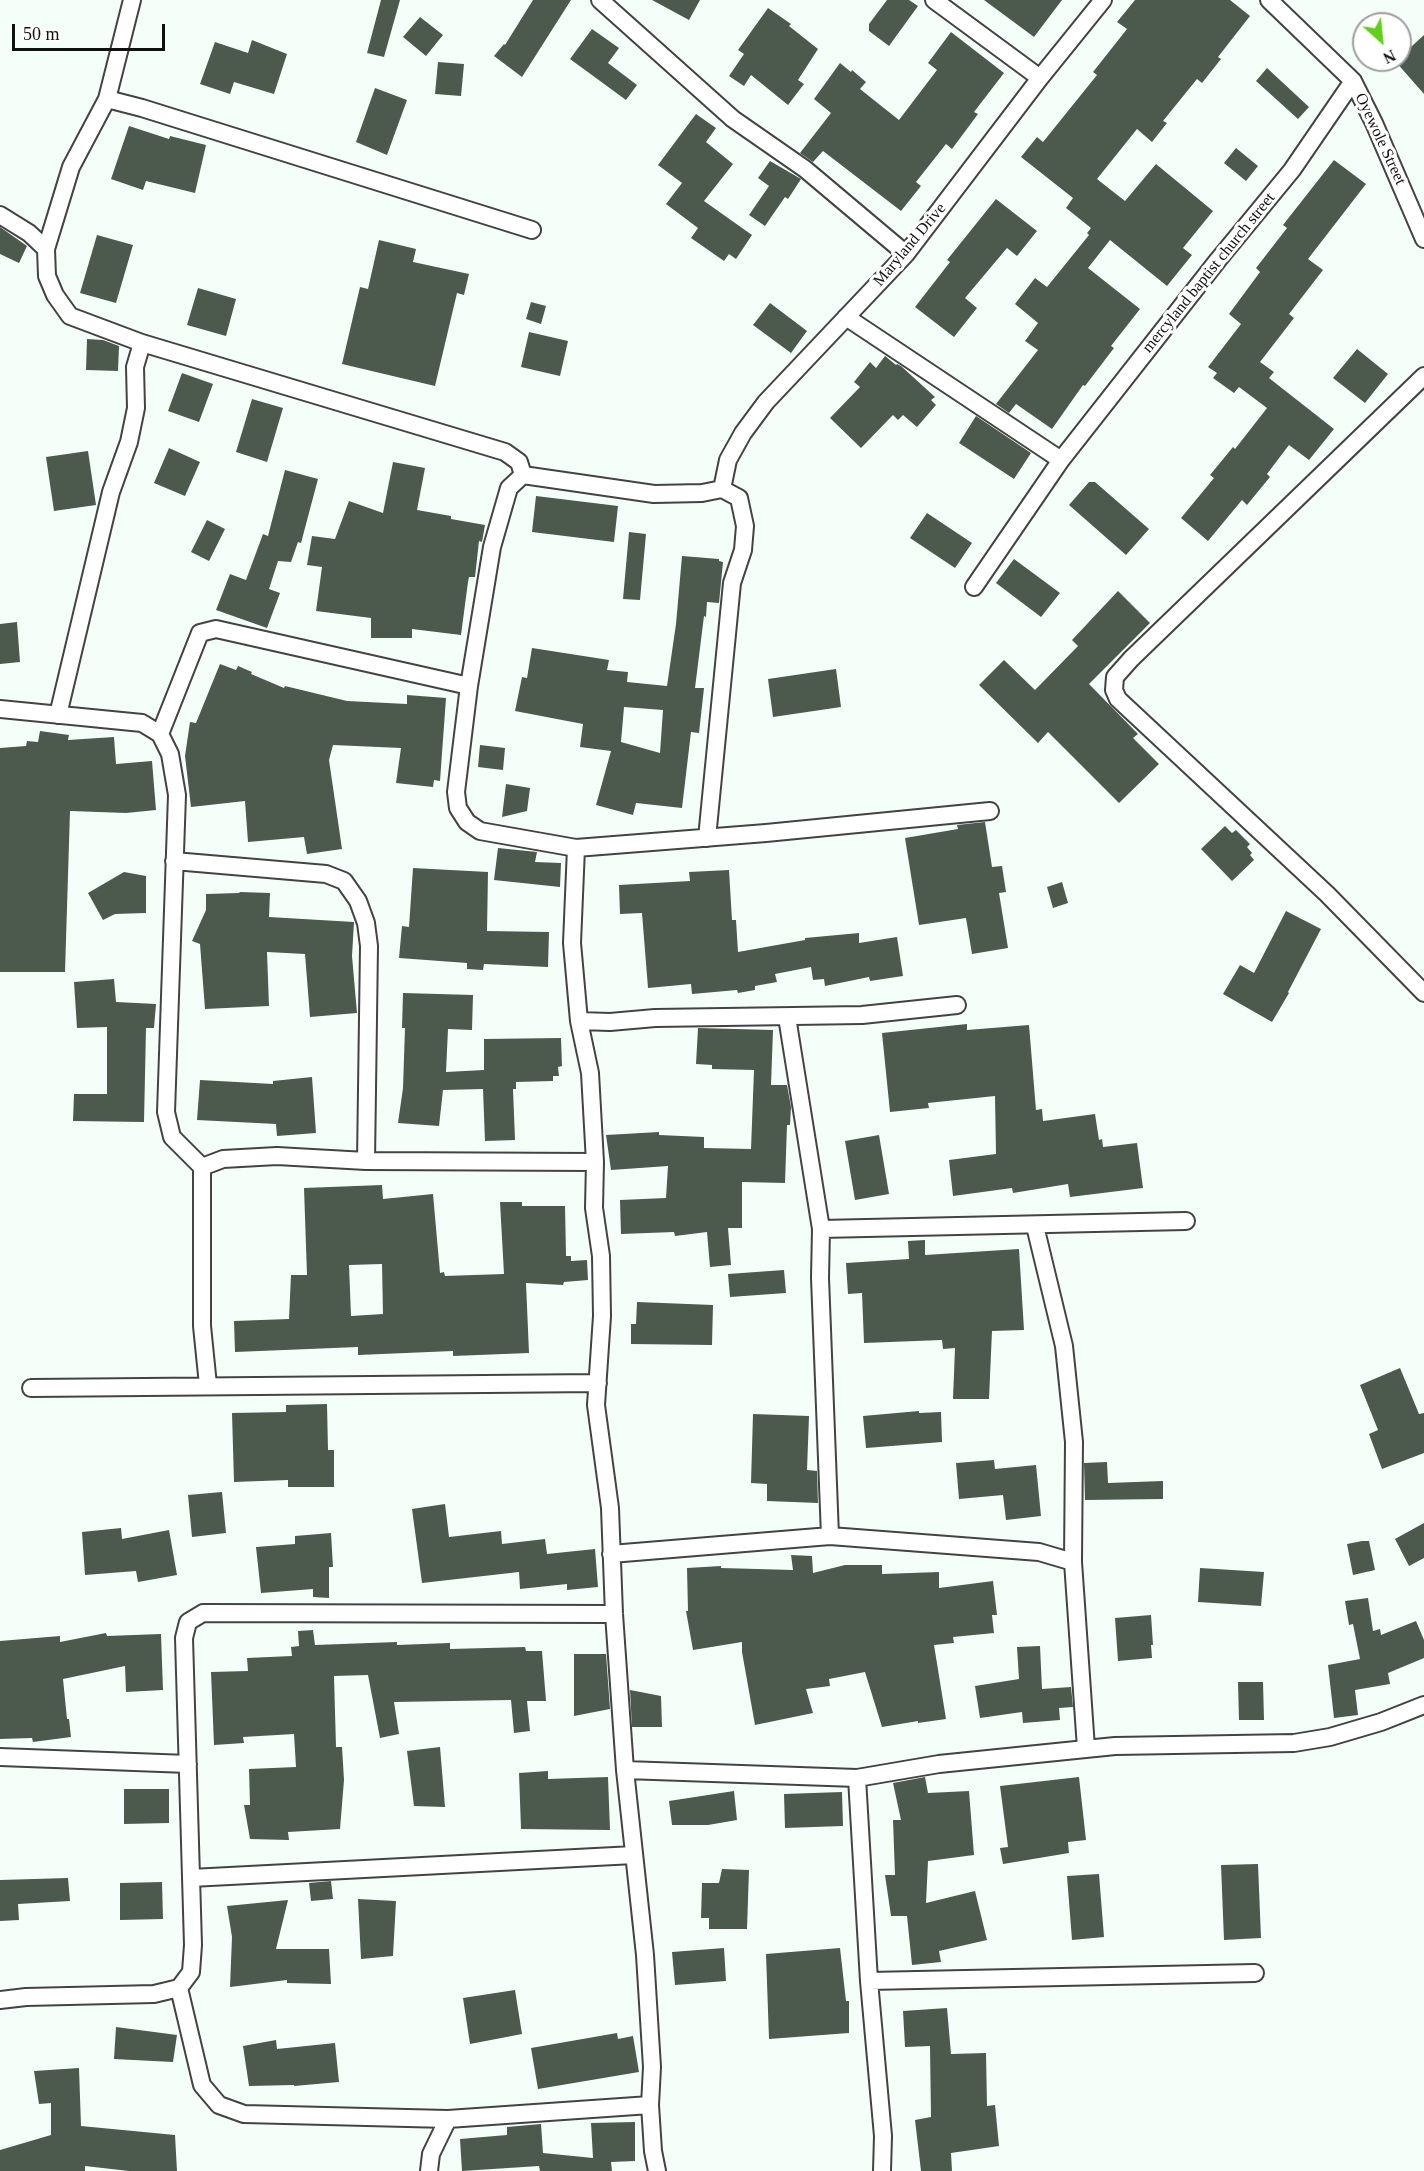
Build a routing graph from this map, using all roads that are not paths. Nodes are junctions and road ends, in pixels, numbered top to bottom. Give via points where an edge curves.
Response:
1 (132, 0) edge
2 (600, 0) edge
3 (934, 0) edge
4 (1103, 0) edge
5 (1269, 0) edge
6 (1040, 78) junction
7 (1353, 81) junction
8 (107, 99) junction
9 (0, 215) edge
10 (532, 230) dead end
11 (1424, 239) edge
12 (46, 249) junction
13 (906, 254) junction
14 (846, 317) junction
15 (142, 343) junction
16 (1424, 376) edge
17 (1061, 460) junction
18 (523, 475) junction
19 (722, 489) junction
20 (974, 587) dead end
21 (470, 686) junction
22 (0, 709) edge
23 (58, 715) junction
24 (160, 734) junction
25 (990, 811) dead end
26 (707, 838) junction
27 (576, 848) junction
28 (174, 861) junction
29 (1424, 993) edge
30 (957, 1005) dead end
31 (787, 1017) junction
32 (579, 1021) junction
33 (366, 1161) junction
34 (595, 1162) junction
35 (202, 1167) junction
36 (1186, 1221) dead end
37 (1035, 1226) junction
38 (821, 1229) junction
39 (598, 1383) junction
40 (208, 1385) junction
41 (31, 1388) dead end
42 (831, 1536) junction
43 (611, 1554) junction
44 (1073, 1562) junction
45 (614, 1614) junction
46 (1424, 1705) edge
47 (1086, 1748) junction
48 (0, 1757) edge
49 (188, 1764) junction
50 (625, 1770) junction
51 (857, 1778) junction
52 (634, 1855) junction
53 (191, 1878) junction
54 (1255, 1973) dead end
55 (868, 1981) junction
56 (179, 1988) junction
57 (0, 2000) edge
58 (650, 2106) junction
59 (448, 2119) junction
60 (429, 2171) edge
61 (657, 2171) edge
62 (882, 2171) edge

1 - 8 street
2 - 13 street via 733,119 805,169
3 - 6 street
4 - 6 street, Maryland Drive
5 - 7 street, Oyewole Street
6 - 13 street, Maryland Drive
7 - 11 street, Oyewole Street
7 - 17 street, mercyland baptist church street via 1292,170
8 - 10 street
8 - 12 street via 71,167
9 - 12 street
12 - 15 street via 47,276 70,316
13 - 14 street, Maryland Drive
14 - 17 street
14 - 19 street, Maryland Drive via 748,426 728,460
15 - 18 street via 505,452 519,462
15 - 23 street via 135,367 136,408 129,442 111,492
16 - 29 street via 1131,659 1115,677 1114,690 1118,699 1327,894
17 - 20 street, mercyland baptist church street
18 - 19 street via 654,494
18 - 21 street via 509,488 492,548
19 - 26 street via 739,498 745,526 743,550 732,583
21 - 24 street via 216,629 200,633
21 - 27 street via 456,792 458,808 467,822 480,831
22 - 23 street
23 - 24 street via 142,723
24 - 28 street via 170,754 177,795
25 - 26 street
26 - 27 street
27 - 32 street via 572,943
28 - 33 street via 326,874 344,881 358,901 369,946
28 - 35 street via 166,1112 172,1137
30 - 31 street via 862,1015
31 - 32 street
31 - 38 street
32 - 34 street via 590,1073
33 - 34 street
33 - 35 street via 278,1156 223,1159
34 - 39 street via 594,1208 602,1256
35 - 40 street via 202,1326
36 - 37 street
37 - 38 street
37 - 44 street via 1064,1346 1074,1442
38 - 42 street
39 - 40 street
39 - 43 street via 596,1405 610,1508
40 - 41 street
42 - 43 street
42 - 44 street via 1039,1552
43 - 45 street
44 - 47 street
45 - 49 street via 203,1613 188,1622 184,1638
45 - 50 street
46 - 47 street via 1330,1737 1294,1743
47 - 51 street via 939,1764
48 - 49 street
49 - 53 street
50 - 51 street
50 - 52 street
51 - 55 street
52 - 53 street
52 - 58 street via 645,1955 652,2067
53 - 56 street via 192,1954 190,1972
54 - 55 street
55 - 62 street via 883,2136
56 - 57 street via 154,1994
56 - 59 street via 202,2085 219,2105 244,2114
58 - 59 street
58 - 61 street
59 - 60 street via 431,2154

